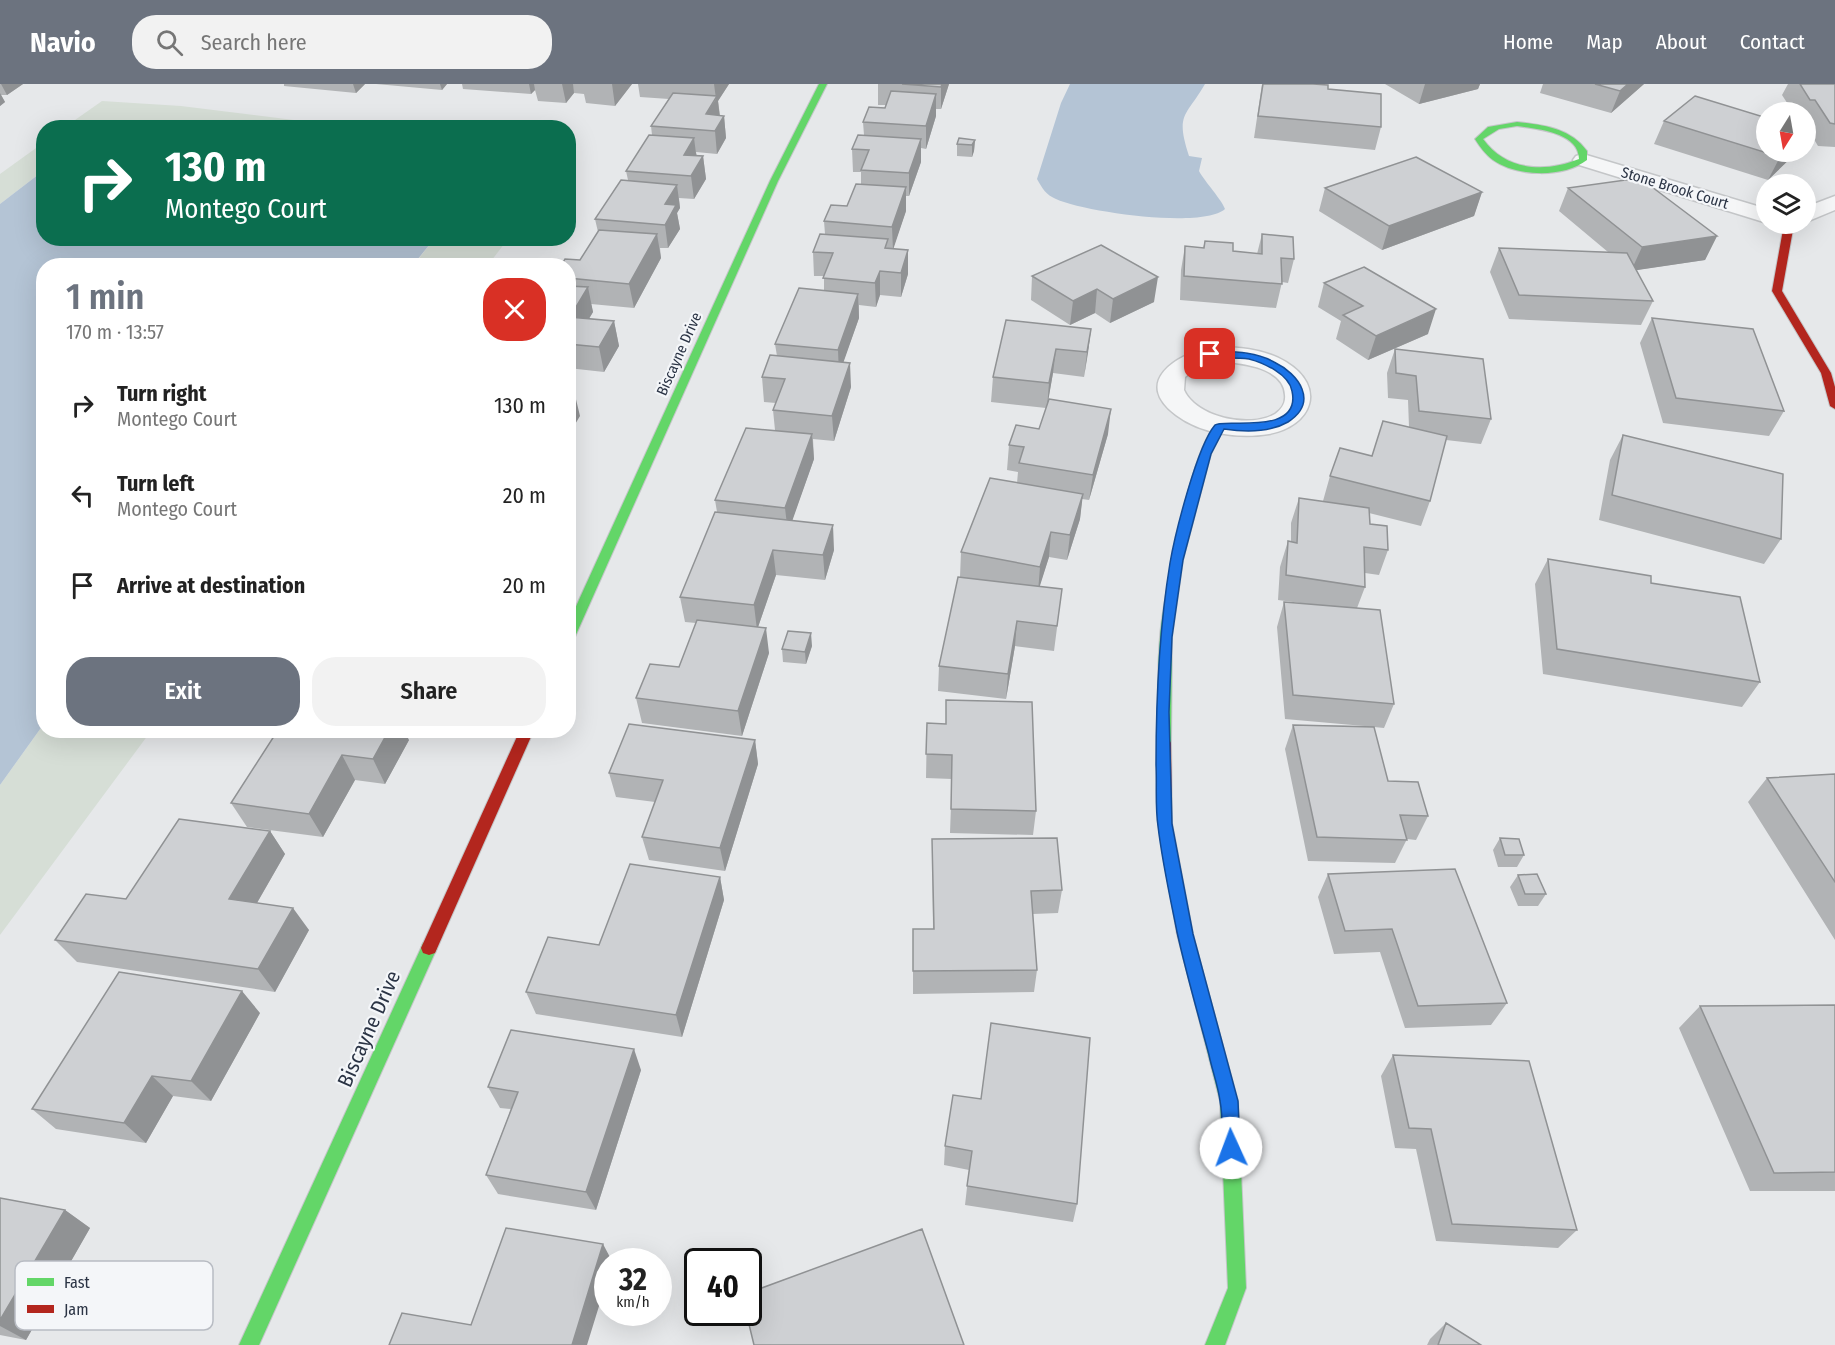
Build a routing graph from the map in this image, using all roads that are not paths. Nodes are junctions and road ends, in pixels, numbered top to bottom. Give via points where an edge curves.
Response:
1 (823, 84) edge
2 (1583, 160) junction
3 (1835, 202) edge
4 (1816, 211) edge
5 (1756, 213) edge
6 (1787, 234) edge
7 (1835, 406) edge
8 (1220, 426) junction
9 (576, 621) edge
10 (523, 738) edge
11 (249, 1345) edge
12 (1215, 1345) edge

1 - 9 street, Biscayne Drive via 774,181
2 - 2 street via 1584,153 1574,140 1533,125 1503,125 1483,133 1479,139 1481,146 1497,159 1526,168 1556,170
2 - 5 street, Stone Brook Court
3 - 4 street
6 - 7 street via 1777,291 1826,374
8 - 8 street via 1265,426 1283,420 1295,410 1299,398 1296,385 1286,373 1250,356 1210,354 1180,366 1172,376 1175,399 1193,415
8 - 12 street via 1205,454 1177,560 1166,637 1163,712 1164,824 1185,934 1229,1101 1237,1288
10 - 11 street, Biscayne Drive

